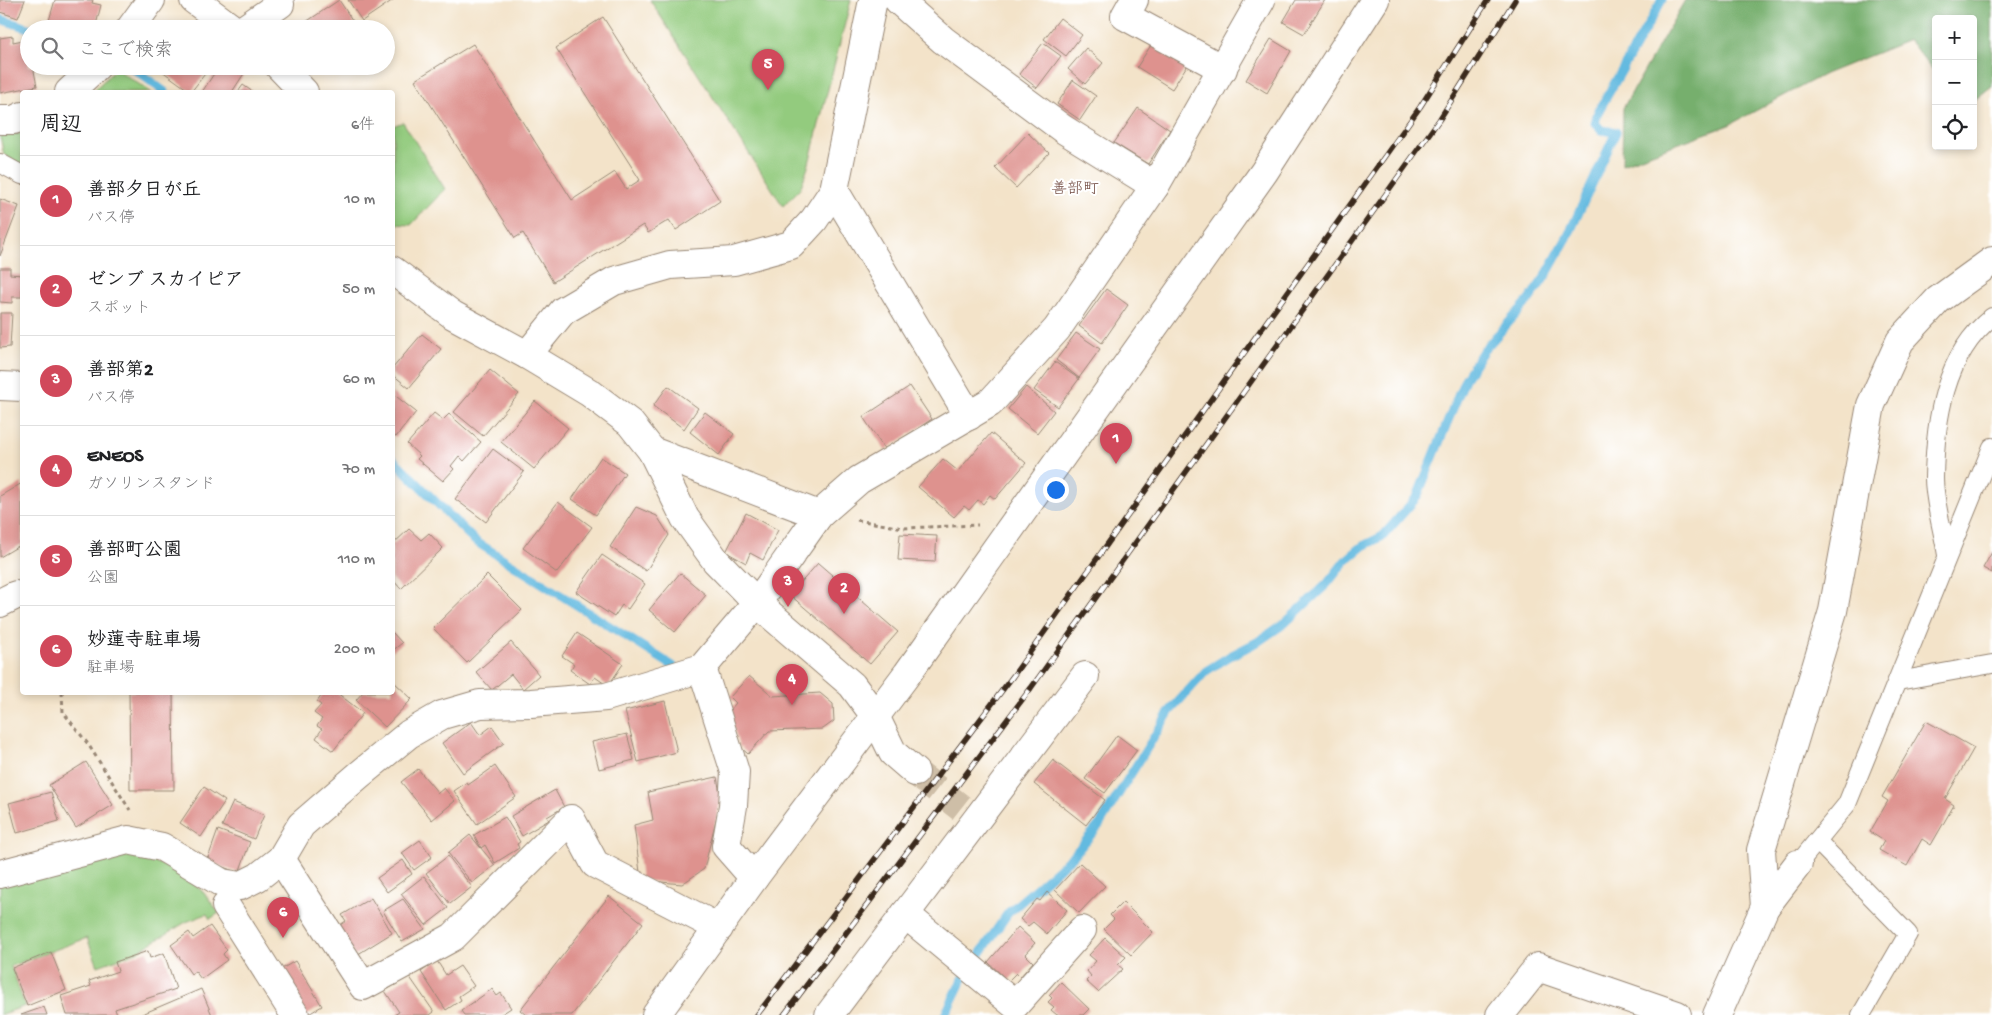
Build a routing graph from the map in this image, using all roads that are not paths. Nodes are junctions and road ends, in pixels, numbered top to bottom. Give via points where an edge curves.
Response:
1 (151, 0) edge
2 (194, 0) edge
3 (873, 0) edge
4 (898, 0) edge
5 (1134, 0) edge
6 (1375, 0) edge
7 (1252, 3) edge
8 (280, 4) dead end
9 (137, 20) edge
10 (220, 20) edge
11 (257, 20) edge
12 (1223, 69) junction
13 (88, 75) edge
14 (288, 75) edge
15 (71, 90) edge
16 (302, 90) edge
17 (20, 117) edge
18 (0, 120) edge
19 (0, 163) edge
20 (20, 174) edge
21 (1155, 186) junction
22 (834, 190) junction
23 (1992, 261) edge
24 (395, 272) edge
25 (1992, 317) edge
26 (527, 355) junction
27 (0, 386) edge
28 (20, 387) edge
29 (970, 416) junction
30 (1992, 447) edge
31 (652, 452) junction
32 (819, 515) junction
33 (1947, 555) junction
34 (757, 603) junction
35 (1992, 664) edge
36 (702, 668) junction
37 (1085, 676) dead end
38 (1898, 681) junction
39 (875, 716) junction
40 (915, 772) tunnel mouth
41 (1817, 841) junction
42 (281, 859) junction
43 (1798, 864) joint
44 (0, 874) edge
45 (754, 878) junction
46 (223, 893) junction
47 (1765, 907) junction
48 (905, 914) junction
49 (718, 928) junction
50 (1082, 930) dead end
51 (295, 1015) edge
52 (656, 1015) edge
53 (829, 1015) edge
54 (1500, 1015) edge
55 (1677, 1015) edge
56 (1716, 1015) edge
57 (1861, 1015) edge

1 - 9 street
2 - 10 street
3 - 22 street
4 - 21 street via 943,40 1063,129
5 - 12 street via 1125,16
6 - 39 street via 1264,172
7 - 12 street
8 - 11 street
12 - 21 street
13 - 15 street
14 - 16 street
17 - 18 street
19 - 20 lane
21 - 29 street via 1057,329 990,403
22 - 26 street via 814,220 791,245 734,261 670,265 614,280 563,312
22 - 29 street
23 - 47 street via 1938,300 1900,341 1871,405 1833,611 1761,850
24 - 26 street via 453,315
25 - 33 lane via 1966,344 1950,375 1941,407 1934,480
26 - 31 street via 590,393 630,423
27 - 28 street
29 - 32 street via 859,480
30 - 33 lane
31 - 32 street
31 - 34 street via 685,518 716,561
32 - 34 street
33 - 38 lane
34 - 36 street
34 - 39 street via 852,685
35 - 38 lane
36 - 42 street via 606,697 531,704 480,704 442,715 409,734 308,818
36 - 45 street via 735,772 726,846
37 - 48 street via 968,814
38 - 41 lane via 1847,804
39 - 40 street via 893,753
39 - 45 street
41 - 43 lane
41 - 57 lane via 1908,934
42 - 46 street via 258,877
42 - 49 street via 362,986 453,937 571,819 595,864
43 - 47 street
44 - 46 street via 128,840 162,847
45 - 49 street
46 - 51 street
47 - 56 street
48 - 50 street via 1015,1005
48 - 53 street
49 - 52 street
54 - 55 street via 1538,968

